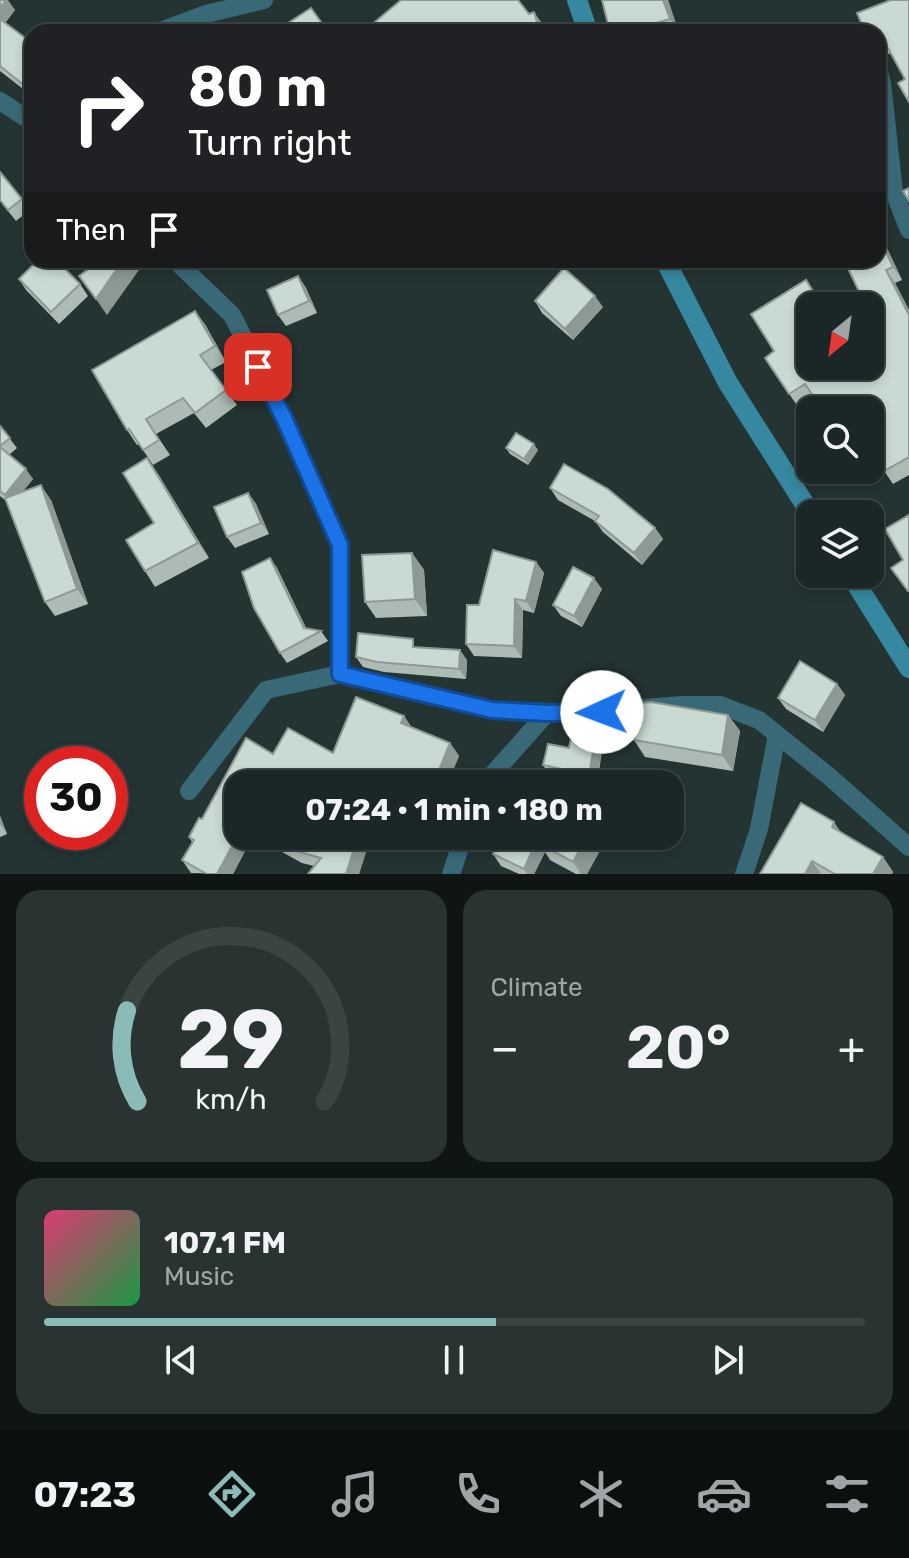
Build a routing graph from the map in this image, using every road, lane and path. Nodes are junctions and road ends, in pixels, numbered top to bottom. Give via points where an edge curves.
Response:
1 (264, 0) edge
2 (577, 0) edge
3 (204, 7) edge
4 (173, 24) edge
5 (585, 24) edge
6 (0, 101) edge
7 (24, 114) edge
8 (886, 119) edge
9 (909, 230) edge
10 (183, 268) edge
11 (669, 268) edge
12 (802, 500) edge
13 (859, 588) edge
14 (909, 668) edge
15 (340, 674) junction
16 (547, 713) junction
17 (777, 735) junction
18 (496, 770) edge
19 (189, 791) dead end
20 (909, 847) edge
21 (459, 850) edge
22 (451, 874) edge
23 (744, 874) edge

1 - 3 street
2 - 5 street
3 - 4 street
6 - 7 street
8 - 9 street via 894,192
10 - 15 street via 232,315 340,545
11 - 12 street via 728,383
13 - 14 street
15 - 16 street via 492,710
15 - 19 street via 266,690
16 - 17 street via 720,705 759,720
16 - 18 street
17 - 20 street
17 - 23 street via 759,829
21 - 22 street

